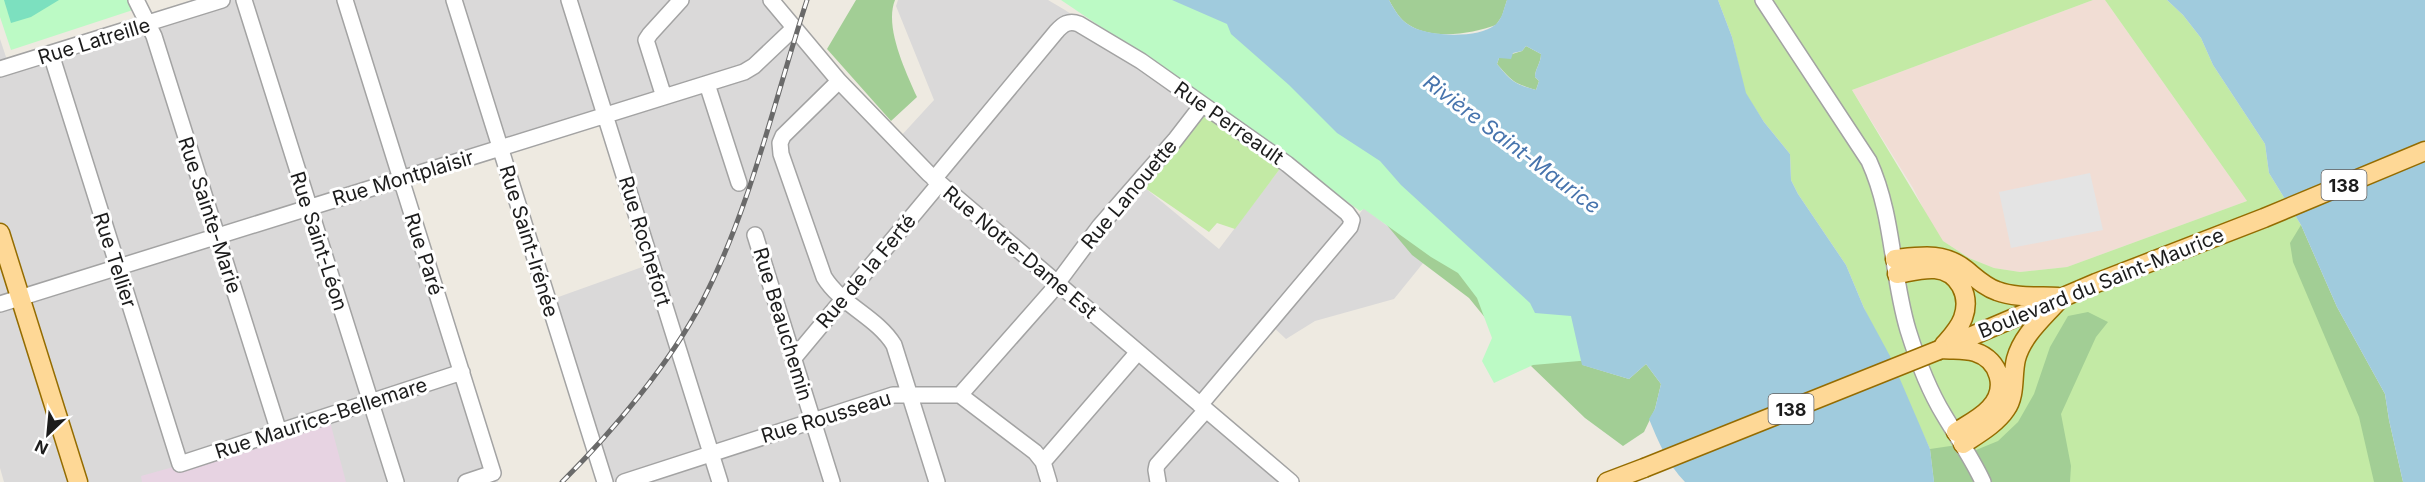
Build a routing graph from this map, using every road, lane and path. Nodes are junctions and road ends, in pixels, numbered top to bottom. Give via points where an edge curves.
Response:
1 (136, 0) edge
2 (222, 0) edge
3 (244, 0) edge
4 (345, 0) edge
5 (454, 0) edge
6 (569, 0) edge
7 (681, 0) edge
8 (771, 0) edge
9 (1763, 0) edge
10 (147, 24) junction
11 (793, 29) junction
12 (51, 54) junction
13 (0, 69) edge
14 (839, 81) junction
15 (707, 84) junction
16 (664, 97) junction
17 (1202, 105) junction
18 (606, 115) junction
19 (501, 148) junction
20 (2425, 151) edge
21 (401, 178) junction
22 (936, 181) junction
23 (738, 183) dead end
24 (308, 208) junction
25 (0, 233) edge
26 (755, 235) dead end
27 (217, 236) junction
28 (117, 267) junction
29 (1896, 267) junction
30 (1056, 284) junction
31 (843, 297) junction
32 (2063, 297) junction
33 (20, 298) junction
34 (0, 304) edge
35 (1940, 349) junction
36 (1138, 352) junction
37 (794, 358) junction
38 (462, 372) junction
39 (910, 394) junction
40 (960, 395) junction
41 (370, 402) junction
42 (1203, 407) junction
43 (813, 420) junction
44 (279, 432) junction
45 (1959, 438) junction
46 (711, 453) junction
47 (1043, 462) junction
48 (180, 464) joint
49 (78, 482) edge
50 (396, 482) edge
51 (466, 482) edge
52 (605, 482) edge
53 (624, 482) edge
54 (720, 482) edge
55 (832, 482) edge
56 (937, 482) edge
57 (1049, 482) edge
58 (1158, 482) edge
59 (1291, 482) edge
60 (1607, 482) edge
61 (1983, 482) edge

1 - 10 street, Rue Sainte-Marie
2 - 10 street, Rue Latreille
3 - 24 street, Rue Saint-Léon
4 - 21 street, Rue Paré
5 - 19 street, Rue Saint-Irénée
6 - 18 street, Rue Rochefort
7 - 16 street via 646,40
8 - 11 street, Rue Notre-Dame Est
9 - 29 street via 1869,161 1884,200
10 - 12 street, Rue Latreille
10 - 27 street, Rue Sainte-Marie
11 - 14 street, Rue Notre-Dame Est
11 - 15 street, Rue Montplaisir via 752,68
12 - 13 street, Rue Latreille
12 - 28 street, Rue Tellier
14 - 22 street, Rue Notre-Dame Est
14 - 31 street via 786,132 779,146 821,270
15 - 16 street, Rue Montplaisir
15 - 23 street
16 - 18 street, Rue Montplaisir
17 - 22 street, Rue Perreault via 1133,55 1079,24 1067,23
17 - 30 street, Rue Lanouette
17 - 42 street, Rue Perreault via 1298,172 1352,220
18 - 19 street, Rue Montplaisir
18 - 46 street, Rue Rochefort
19 - 21 street, Rue Montplaisir
19 - 52 street, Rue Saint-Irénée
20 - 32 main road, Boulevard du Saint-Maurice / 138
21 - 24 street, Rue Montplaisir
21 - 38 street, Rue Paré
22 - 30 street, Rue Notre-Dame Est
22 - 31 street, Rue de la Ferté
24 - 27 street, Rue Montplaisir
24 - 41 street, Rue Saint-Léon
25 - 33 main road
26 - 37 street, Rue Beauchemin
27 - 28 street, Rue Montplaisir
27 - 44 street, Rue Sainte-Marie
28 - 33 street, Rue Montplaisir
28 - 48 street, Rue Tellier
29 - 32 main road via 1924,256 1945,257 2000,292
29 - 35 main road via 1935,269 1950,274 1961,285 1966,302 1964,317
29 - 45 street via 1905,321 1918,358 1940,408
30 - 36 street, Rue Notre-Dame Est
30 - 40 street
31 - 37 street, Rue de la Ferté
31 - 39 street via 891,340
32 - 35 main road, Boulevard du Saint-Maurice / 138
32 - 45 main road via 2020,347 2007,408 1996,421
33 - 34 street, Rue Montplaisir
33 - 49 main road
35 - 45 main road via 1978,353 1990,361 2000,378 1992,407
35 - 60 main road, 138, bridge
36 - 42 street, Rue Notre-Dame Est
36 - 47 street
37 - 43 street, Rue Beauchemin
38 - 41 street, Rue Maurice-Bellemare
38 - 51 street, Rue Paré via 494,473
39 - 40 street, Rue Rousseau
39 - 43 street, Rue Rousseau via 893,395
39 - 56 street
40 - 47 street
41 - 44 street, Rue Maurice-Bellemare
41 - 50 street, Rue Saint-Léon
42 - 58 street via 1157,465
42 - 59 street, Rue Notre-Dame Est
43 - 46 street, Rue Rousseau
43 - 55 street, Rue Beauchemin
44 - 48 street, Rue Maurice-Bellemare
45 - 61 street
46 - 53 street, Rue Rousseau
46 - 54 street, Rue Rochefort
47 - 57 street

